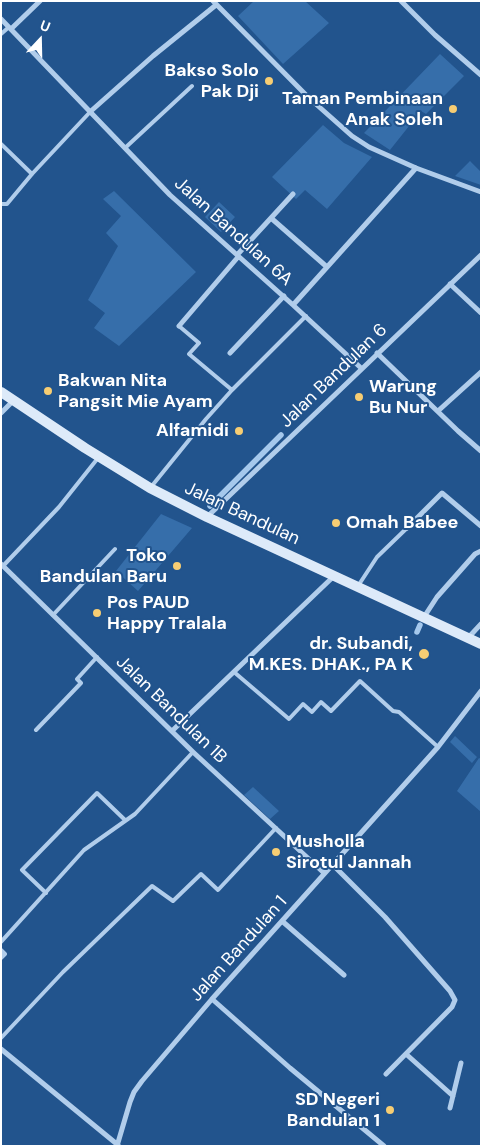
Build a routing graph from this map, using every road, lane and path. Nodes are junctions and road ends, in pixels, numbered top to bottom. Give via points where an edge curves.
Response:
1 (40, 1) edge
2 (401, 1) edge
3 (215, 3) edge
4 (1, 19) edge
5 (10, 28) junction
6 (1, 34) edge
7 (481, 75) edge
8 (192, 86) dead end
9 (91, 111) junction
10 (1, 144) edge
11 (125, 148) junction
12 (416, 168) junction
13 (32, 174) junction
14 (481, 192) edge
15 (293, 194) dead end
16 (1, 204) edge
17 (271, 218) junction
18 (237, 256) junction
19 (481, 256) edge
20 (327, 267) junction
21 (450, 284) junction
22 (284, 296) junction
23 (293, 304) junction
24 (481, 313) edge
25 (306, 316) junction
26 (179, 326) joint
27 (230, 353) dead end
28 (377, 353) junction
29 (361, 368) junction
30 (481, 372) edge
31 (232, 390) junction
32 (1, 392) edge
33 (13, 401) junction
34 (438, 411) junction
35 (1, 413) edge
36 (481, 450) edge
37 (99, 456) junction
38 (150, 488) junction
39 (207, 517) junction
40 (481, 526) edge
41 (407, 528) joint
42 (116, 549) dead end
43 (481, 551) edge
44 (2, 565) edge
45 (334, 576) junction
46 (358, 586) junction
47 (53, 615) junction
48 (424, 618) junction
49 (481, 624) edge
50 (468, 638) junction
51 (481, 644) edge
52 (97, 657) junction
53 (234, 672) junction
54 (481, 692) edge
55 (36, 730) dead end
56 (172, 731) junction
57 (438, 747) junction
58 (193, 752) junction
59 (125, 820) junction
60 (276, 828) junction
61 (332, 864) junction
62 (324, 873) junction
63 (46, 893) junction
64 (282, 921) junction
65 (1, 942) edge
66 (1, 950) edge
67 (1, 958) edge
68 (344, 975) dead end
69 (212, 999) junction
70 (1, 1038) edge
71 (1, 1049) edge
72 (406, 1054) junction
73 (461, 1063) dead end
74 (386, 1074) dead end
75 (453, 1096) junction
76 (450, 1108) dead end
77 (118, 1145) edge
78 (384, 1146) edge

1 - 5 street
2 - 7 street
3 - 9 street
3 - 12 street via 308,97 352,136
4 - 5 street, Jalan Bandulan 6A
5 - 6 lane
5 - 9 street, Jalan Bandulan 6A
8 - 11 lane
9 - 11 street, Jalan Bandulan 6A
9 - 13 lane
10 - 13 lane
11 - 18 street, Jalan Bandulan 6A via 170,195
12 - 14 street
12 - 20 street
13 - 16 lane via 8,204
15 - 17 street
17 - 18 street
17 - 20 street
18 - 22 street, Jalan Bandulan 6A
18 - 26 street
19 - 21 street, Jalan Bandulan 6
20 - 23 street
21 - 24 street
21 - 28 street, Jalan Bandulan 6
22 - 23 street, Jalan Bandulan 6A
22 - 27 street
23 - 25 street, Jalan Bandulan 6A
25 - 29 street, Jalan Bandulan 6A
25 - 31 lane
26 - 31 lane via 199,343 189,354
28 - 29 street, Jalan Bandulan 6
28 - 34 street
29 - 39 street, Jalan Bandulan 6
30 - 34 street
31 - 38 lane
32 - 33 main road, Jalan Bandulan
33 - 35 street
33 - 37 main road, Jalan Bandulan
34 - 36 street
37 - 38 main road, Jalan Bandulan
37 - 44 lane via 59,507
38 - 39 main road, Jalan Bandulan
39 - 45 main road, Jalan Bandulan
40 - 41 street via 442,493
41 - 46 lane via 377,557
42 - 47 lane
43 - 48 street via 437,596
44 - 47 street, Jalan Bandulan 1B
45 - 46 main road, Jalan Bandulan
45 - 53 street
46 - 48 main road, Jalan Bandulan
47 - 52 street, Jalan Bandulan 1B
48 - 50 main road, Jalan Bandulan
49 - 50 street
50 - 51 main road, Jalan Bandulan
52 - 55 lane via 77,679 81,683
52 - 56 street, Jalan Bandulan 1B
53 - 56 street
53 - 57 lane via 288,719 303,704 312,712 321,702 331,711 360,681
54 - 57 street, Jalan Bandulan 1
56 - 58 street, Jalan Bandulan 1B
57 - 61 street, Jalan Bandulan 1
58 - 59 lane
58 - 60 street, Jalan Bandulan 1B
59 - 63 lane via 84,850
59 - 63 lane via 97,793 22,870
60 - 62 street, Jalan Bandulan 1B
60 - 70 lane via 218,890 201,874 173,901 152,886 63,972
61 - 62 street, Jalan Bandulan 1
61 - 72 street via 385,917 450,990 455,1000
62 - 64 street, Jalan Bandulan 1
63 - 65 lane
64 - 68 street
64 - 69 street, Jalan Bandulan 1
66 - 67 lane via 5,954
69 - 77 street, Jalan Bandulan 1 via 134,1092
69 - 78 street
71 - 77 street
72 - 74 street
72 - 75 street
73 - 75 street
75 - 76 street

